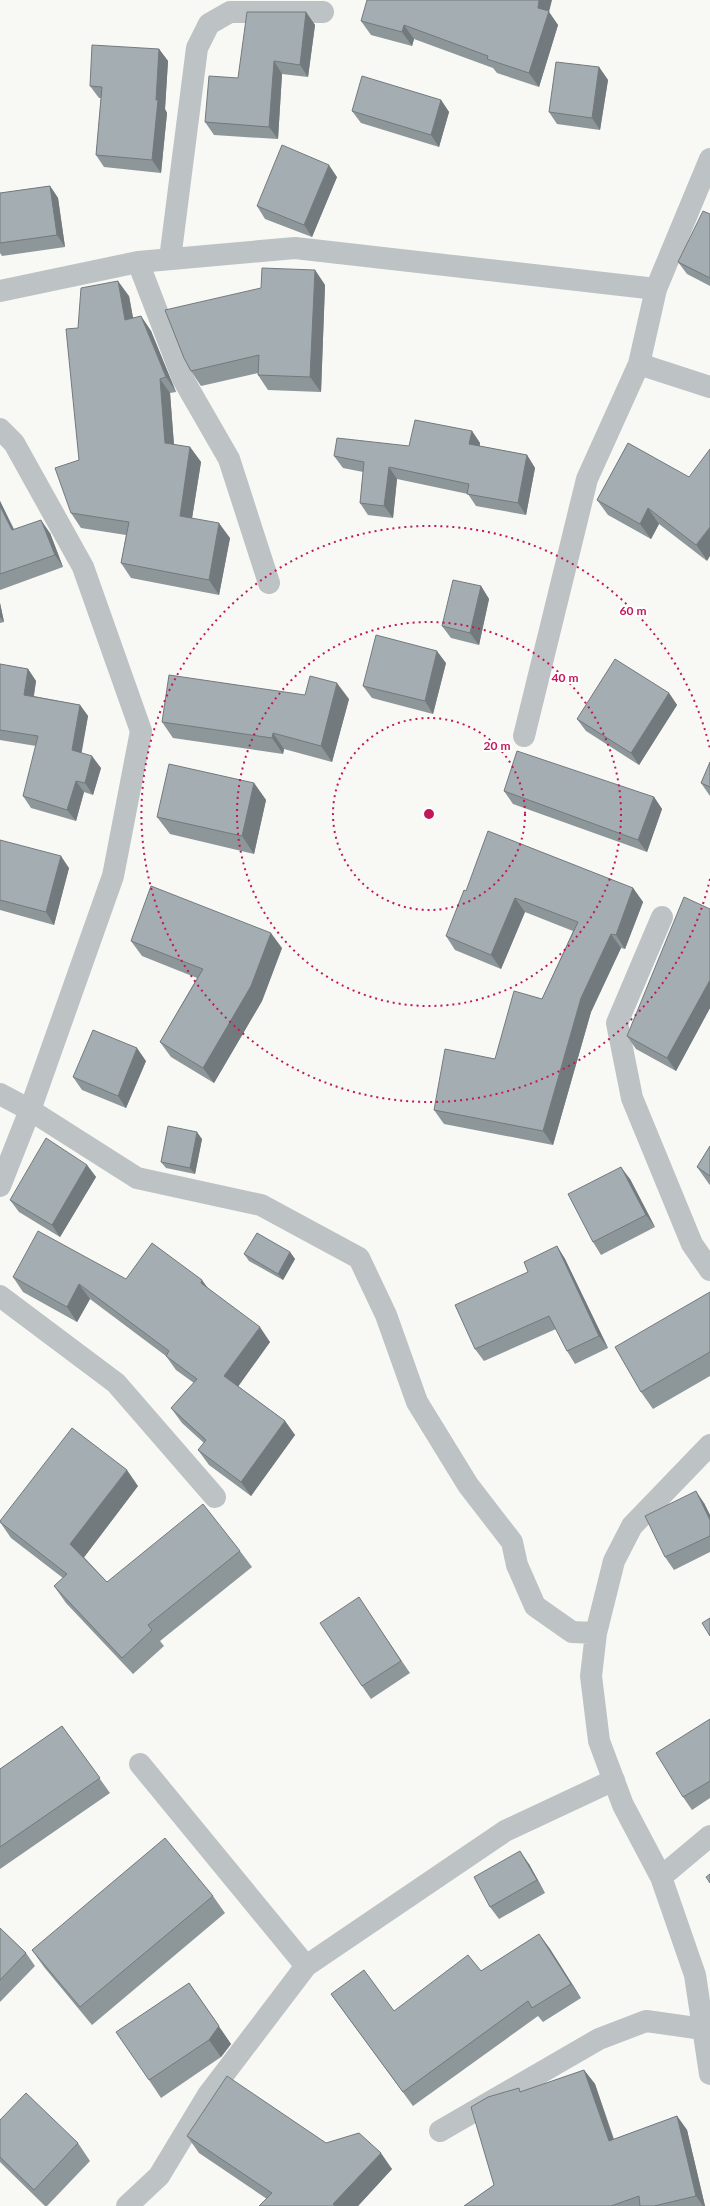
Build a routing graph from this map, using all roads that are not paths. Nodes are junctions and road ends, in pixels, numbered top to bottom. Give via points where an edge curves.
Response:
1 (323, 12) dead end
2 (710, 159) edge
3 (170, 259) junction
4 (138, 262) junction
5 (656, 289) junction
6 (0, 291) edge
7 (639, 364) junction
8 (710, 387) edge
9 (0, 430) edge
10 (269, 583) dead end
11 (524, 736) dead end
12 (662, 917) dead end
13 (0, 1094) edge
14 (30, 1110) junction
15 (0, 1186) edge
16 (710, 1270) edge
17 (0, 1296) edge
18 (710, 1445) edge
19 (215, 1497) dead end
20 (596, 1633) junction
21 (140, 1764) dead end
22 (614, 1780) junction
23 (710, 1836) edge
24 (661, 1876) junction
25 (306, 1966) junction
26 (703, 2029) junction
27 (710, 2074) edge
28 (440, 2131) dead end
29 (127, 2206) edge

1 - 3 street via 230,12 209,24 197,48
2 - 5 street
3 - 4 street
3 - 5 street via 296,248
4 - 6 street
4 - 10 street via 182,378 228,459
5 - 7 street
7 - 8 street
7 - 11 street via 587,479
9 - 14 street via 14,443 83,567 141,731 113,876
12 - 16 street via 617,1023 632,1098 692,1244
13 - 14 street
14 - 15 street
14 - 20 street via 137,1178 261,1205 359,1258 386,1315 417,1402 468,1485 512,1542 517,1565 535,1606 572,1632
17 - 19 street via 116,1382
18 - 20 street via 632,1526 614,1561
20 - 22 street via 591,1676 599,1741
21 - 25 street
22 - 24 street via 623,1805
22 - 25 street via 505,1831
23 - 24 street
24 - 26 street via 695,1975
25 - 29 street via 208,2095 159,2176
26 - 27 street
26 - 28 street via 646,2021 592,2043

